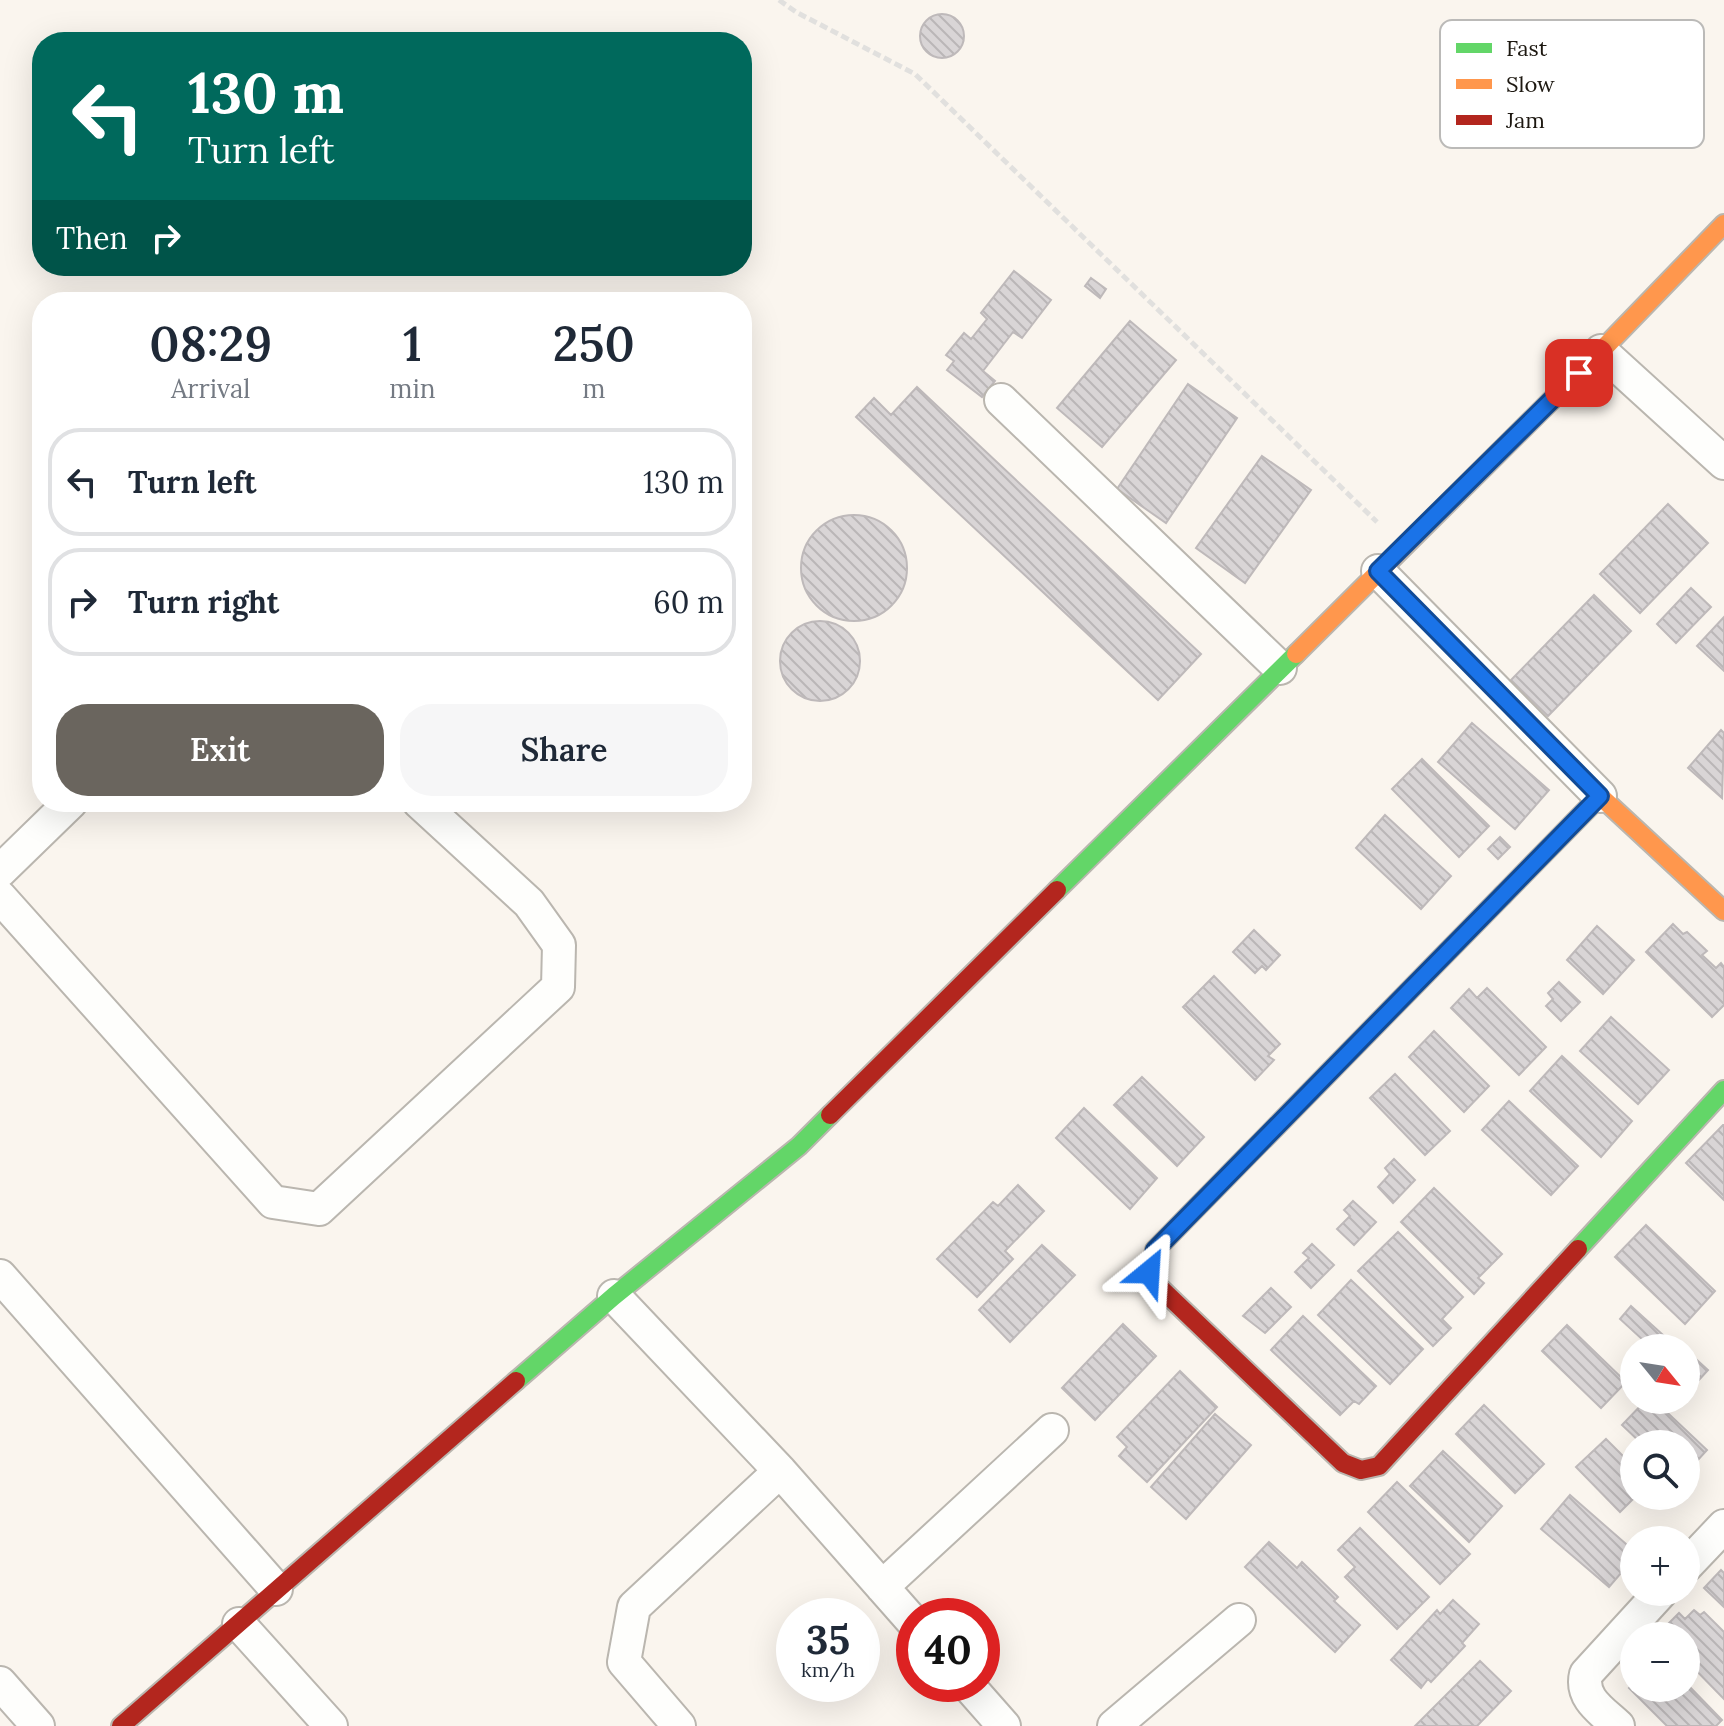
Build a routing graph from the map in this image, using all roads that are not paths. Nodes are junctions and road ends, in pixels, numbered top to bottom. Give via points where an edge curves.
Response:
1 (1724, 224) edge
2 (1601, 351) junction
3 (1001, 400) dead end
4 (1724, 463) edge
5 (1378, 571) junction
6 (1280, 668) junction
7 (1600, 796) junction
8 (61, 812) edge
9 (430, 812) edge
10 (0, 871) edge
11 (0, 897) edge
12 (1724, 911) edge
13 (1724, 1090) edge
14 (0, 1276) edge
15 (614, 1296) junction
16 (1052, 1430) dead end
17 (780, 1471) junction
18 (1724, 1526) edge
19 (1700, 1551) edge
20 (882, 1587) junction
21 (276, 1589) junction
22 (896, 1603) edge
23 (1648, 1606) edge
24 (1239, 1620) dead end
25 (239, 1624) junction
26 (0, 1683) edge
27 (983, 1702) edge
28 (38, 1726) edge
29 (121, 1726) edge
30 (331, 1726) edge
31 (679, 1726) edge
32 (1004, 1726) edge
33 (1114, 1726) edge
34 (1618, 1726) edge

1 - 2 street
2 - 4 street
2 - 5 street
3 - 6 street
5 - 6 street
5 - 7 street
6 - 15 street via 799,1146
7 - 12 street
7 - 13 street via 1155,1250 1149,1272 1343,1463 1366,1472 1379,1466
8 - 10 street
9 - 11 street via 529,903 559,945 558,987 319,1209 273,1202
14 - 21 street
15 - 17 street
15 - 21 street
16 - 20 street
17 - 20 street
17 - 31 street via 634,1607 624,1662
18 - 19 street
20 - 22 street
21 - 25 street
23 - 34 street via 1586,1674 1583,1684 1585,1694
24 - 33 street
25 - 29 street
25 - 30 street
26 - 28 street
27 - 32 street

